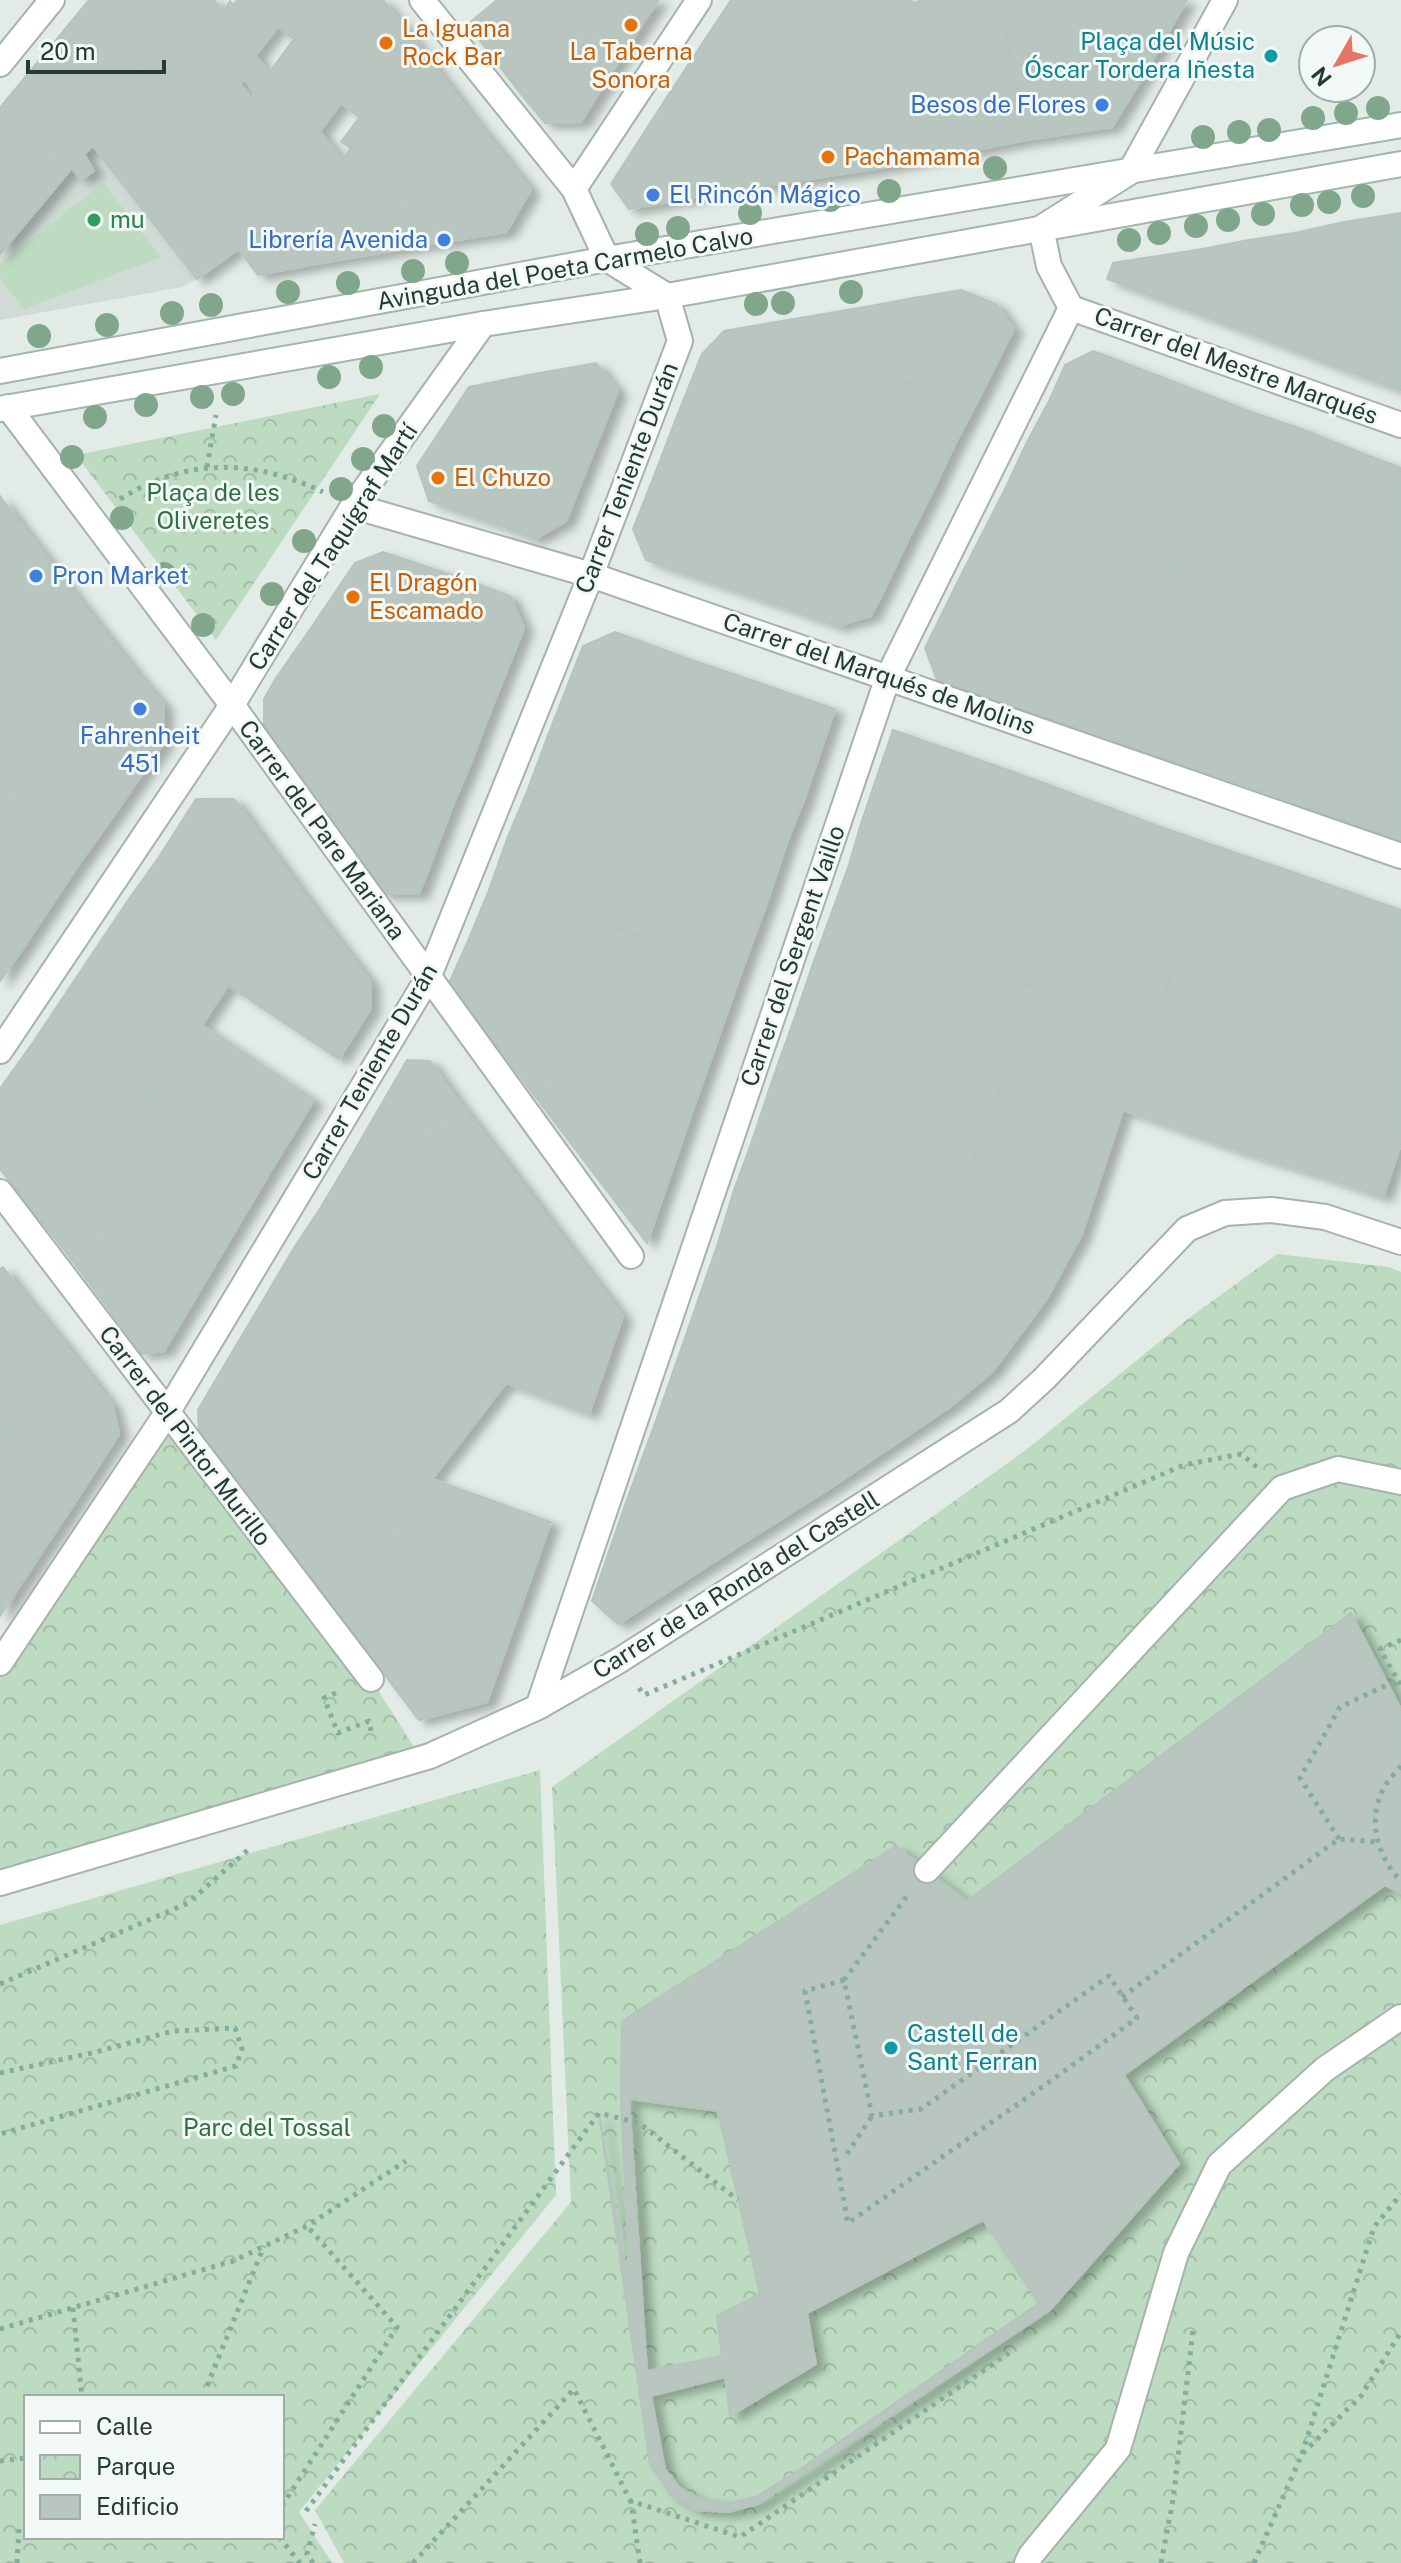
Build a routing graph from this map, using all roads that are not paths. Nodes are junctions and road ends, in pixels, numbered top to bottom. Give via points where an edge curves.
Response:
1 (52, 0) edge
2 (422, 0) edge
3 (699, 0) edge
4 (1225, 0) edge
5 (0, 64) edge
6 (1401, 125) edge
7 (1401, 164) edge
8 (1130, 172) junction
9 (574, 189) junction
10 (1041, 228) junction
11 (607, 259) junction
12 (667, 296) junction
13 (1071, 308) junction
14 (483, 324) junction
15 (0, 371) edge
16 (4, 408) edge
17 (1401, 425) edge
18 (353, 506) junction
19 (591, 575) junction
20 (888, 677) junction
21 (232, 705) junction
22 (1401, 856) edge
23 (428, 978) junction
24 (0, 1051) edge
25 (0, 1192) edge
26 (1401, 1242) edge
27 (631, 1256) dead end
28 (167, 1413) junction
29 (1401, 1482) edge
30 (0, 1663) edge
31 (371, 1679) road end
32 (538, 1707) junction
33 (927, 1870) road end
34 (0, 1883) edge
35 (1401, 2017) edge
36 (1027, 2563) edge

1 - 5 street
2 - 9 street
3 - 9 street
4 - 8 street
6 - 8 street
7 - 10 street
8 - 10 street
8 - 11 street, Avinguda del Poeta Carmelo Calvo
9 - 11 street
10 - 12 street, Avinguda del Poeta Carmelo Calvo
10 - 13 street via 1049,266
11 - 12 street
11 - 15 street, Avinguda del Poeta Carmelo Calvo
12 - 14 street, Avinguda del Poeta Carmelo Calvo
12 - 19 street, Carrer Teniente Durán via 680,341
13 - 17 street, Carrer del Mestre Marqués
13 - 20 street, Carrer del Sergent Vaillo
14 - 16 street, Avinguda del Poeta Carmelo Calvo
14 - 18 street, Carrer del Taquígraf Martí
16 - 21 street, Carrer del Pare Mariana
18 - 19 street, Carrer del Marqués de Molins
18 - 21 street, Carrer del Taquígraf Martí
19 - 20 street, Carrer del Marqués de Molins
19 - 23 street, Carrer Teniente Durán
20 - 22 street, Carrer del Marqués de Molins
20 - 32 street, Carrer del Sergent Vaillo
21 - 23 street, Carrer del Pare Mariana
21 - 24 street, Carrer del Taquígraf Martí
23 - 27 street, Carrer del Pare Mariana
23 - 28 street, Carrer Teniente Durán
25 - 28 street, Carrer del Pintor Murillo
26 - 32 street, Carrer de la Ronda del Castell via 1325,1217 1271,1210 1225,1213 1187,1229 1009,1411
28 - 30 street, Carrer Teniente Durán
28 - 31 street, Carrer del Pintor Murillo
29 - 33 street via 1338,1469 1282,1488
32 - 34 street, Carrer de la Ronda del Castell via 430,1756
35 - 36 street via 1325,2069 1219,2165 1176,2253 1118,2449

